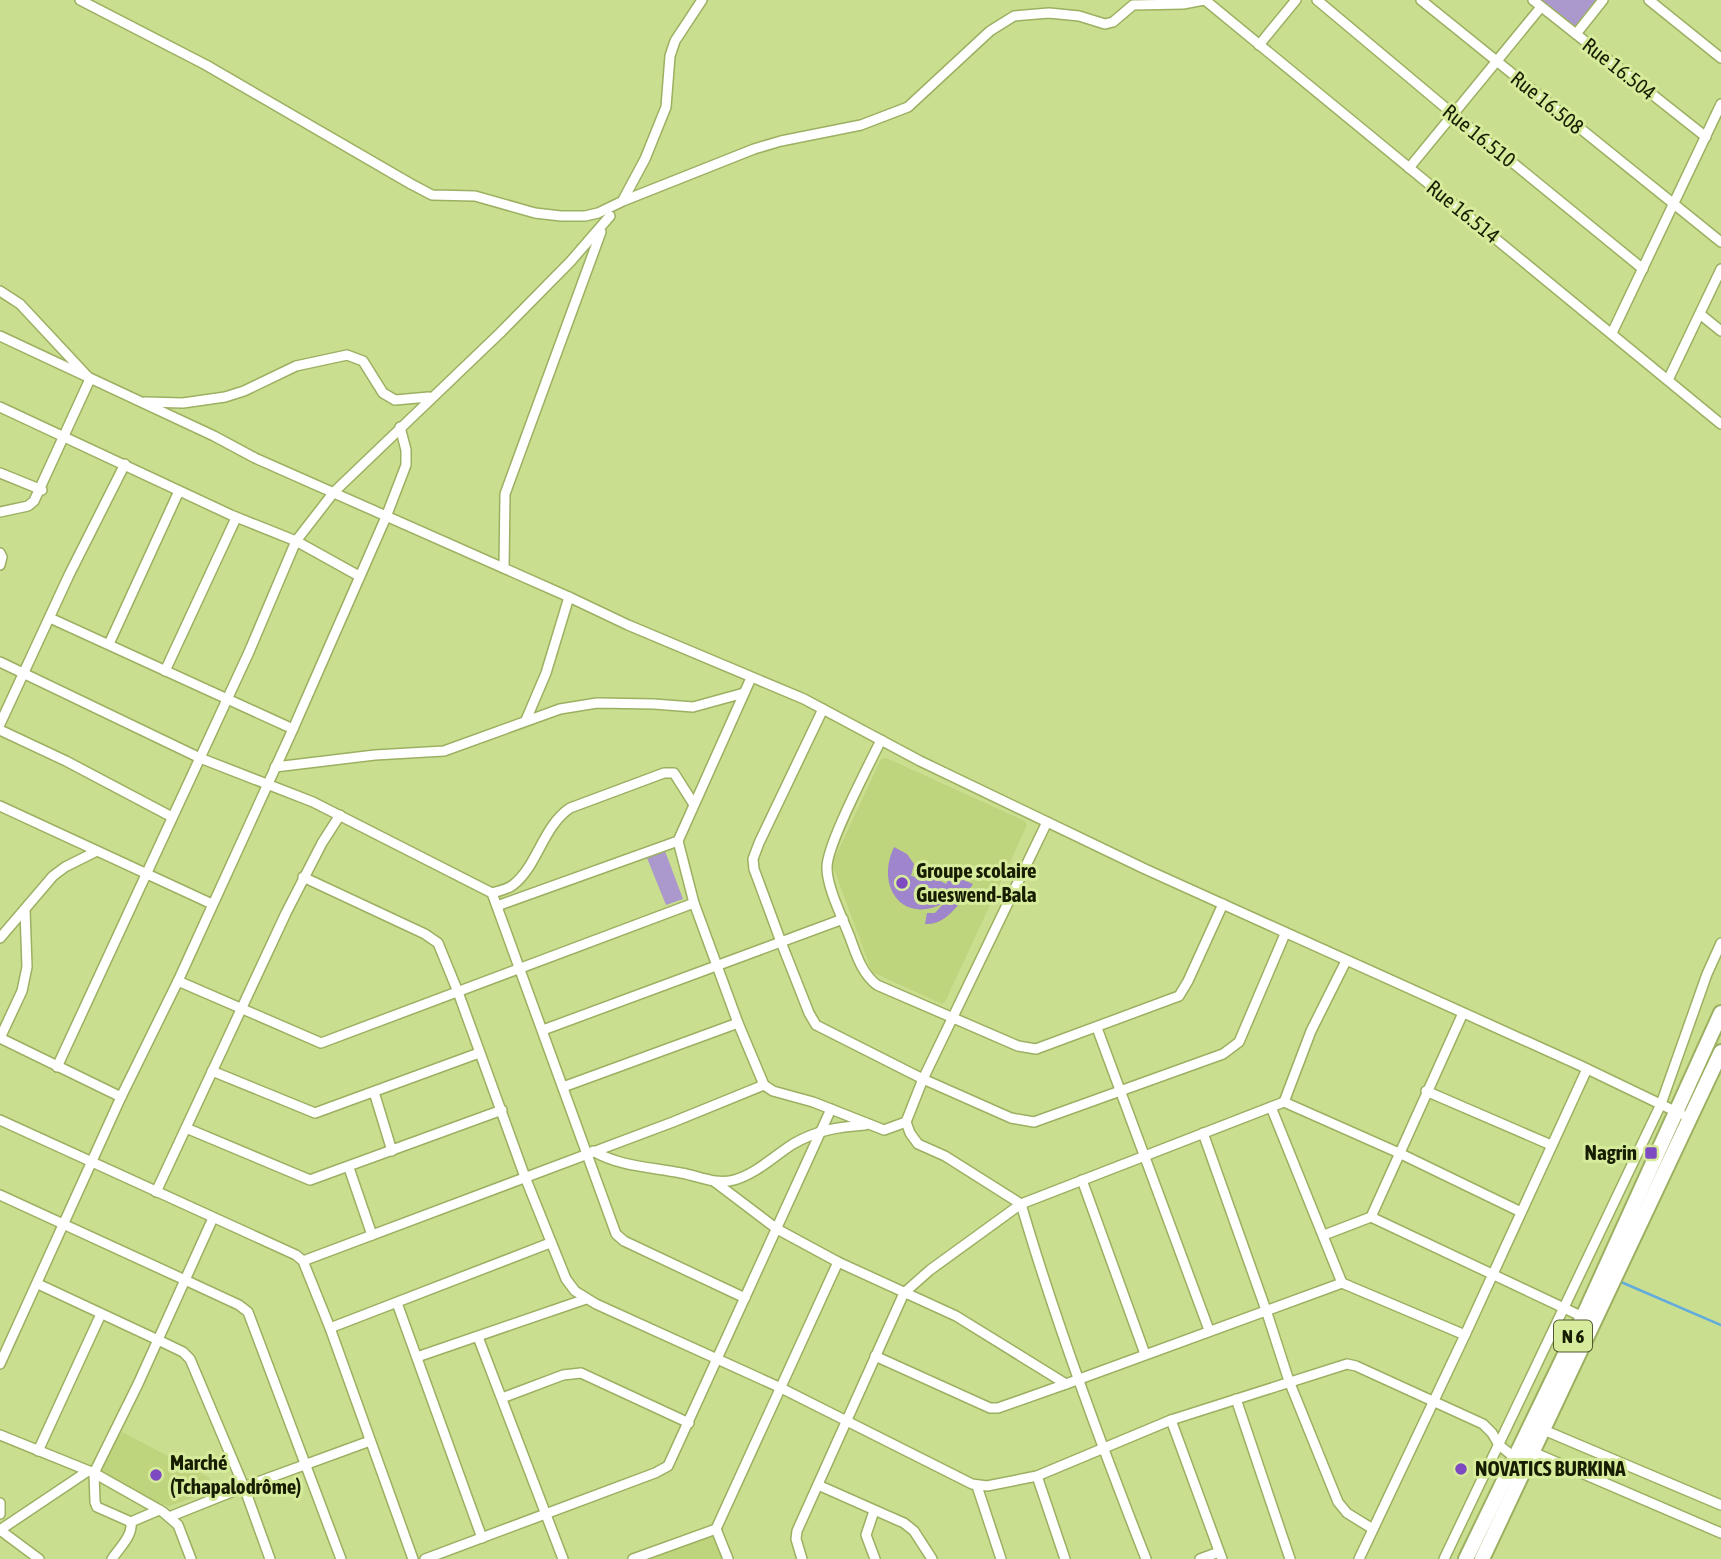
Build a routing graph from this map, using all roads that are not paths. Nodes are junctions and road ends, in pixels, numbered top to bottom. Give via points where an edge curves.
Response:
1 (80, 0) edge
2 (702, 0) edge
3 (1205, 0) edge
4 (1296, 0) edge
5 (1317, 0) edge
6 (1421, 0) edge
7 (1603, 0) edge
8 (1649, 0) edge
9 (1537, 3) edge
10 (1576, 34) junction
11 (1259, 44) junction
12 (1721, 58) edge
13 (1496, 60) junction
14 (1721, 104) edge
15 (1452, 114) junction
16 (1706, 137) junction
17 (1409, 168) junction
18 (623, 201) junction
19 (1674, 205) junction
20 (610, 216) junction
21 (1721, 242) edge
22 (1643, 269) junction
23 (1721, 269) edge
24 (0, 290) edge
25 (1700, 314) junction
26 (1721, 331) edge
27 (1612, 333) junction
28 (0, 336) edge
29 (90, 379) junction
30 (1668, 380) junction
31 (431, 396) junction
32 (139, 402) junction
33 (0, 407) edge
34 (1721, 424) edge
35 (400, 428) junction
36 (64, 437) junction
37 (125, 464) junction
38 (0, 473) edge
39 (41, 489) junction
40 (179, 491) junction
41 (334, 492) junction
42 (0, 512) edge
43 (386, 517) junction
44 (236, 518) junction
45 (296, 541) junction
46 (0, 554) edge
47 (0, 565) edge
48 (504, 568) junction
49 (359, 576) junction
50 (569, 597) junction
51 (50, 618) junction
52 (108, 645) junction
53 (0, 662) edge
54 (165, 671) junction
55 (24, 674) junction
56 (751, 678) junction
57 (744, 694) junction
58 (227, 700) junction
59 (823, 709) junction
60 (526, 720) junction
61 (0, 724) edge
62 (293, 729) junction
63 (0, 730) edge
64 (881, 740) junction
65 (200, 758) junction
66 (275, 767) junction
67 (267, 784) junction
68 (694, 803) junction
69 (0, 806) edge
70 (340, 815) junction
71 (172, 817) junction
72 (1047, 822) junction
73 (678, 841) junction
74 (97, 851) junction
75 (146, 875) junction
76 (303, 877) junction
77 (492, 893) junction
78 (694, 903) junction
79 (212, 904) junction
80 (1223, 904) junction
81 (497, 906) junction
82 (25, 909) junction
83 (843, 919) junction
84 (1285, 934) junction
85 (0, 938) edge
86 (780, 942) junction
87 (1721, 943) edge
88 (1346, 961) junction
89 (717, 965) junction
90 (520, 970) junction
91 (178, 981) junction
92 (458, 992) junction
93 (240, 1010) junction
94 (1463, 1013) junction
95 (1721, 1013) edge
96 (952, 1017) junction
97 (738, 1023) junction
98 (1097, 1028) junction
99 (543, 1030) junction
100 (0, 1038) edge
101 (1721, 1052) edge
102 (479, 1053) junction
103 (57, 1067) junction
104 (1587, 1069) junction
105 (212, 1071) junction
106 (923, 1079) junction
107 (764, 1085) junction
108 (563, 1087) junction
109 (1121, 1090) junction
110 (1426, 1091) junction
111 (374, 1092) junction
112 (121, 1097) junction
113 (1284, 1102) junction
114 (1661, 1104) junction
115 (1271, 1107) junction
116 (502, 1110) junction
117 (831, 1110) junction
118 (1683, 1115) junction
119 (0, 1121) edge
120 (906, 1122) junction
121 (867, 1125) junction
122 (186, 1128) junction
123 (820, 1131) junction
124 (1203, 1133) junction
125 (1552, 1145) junction
126 (1641, 1145) junction
127 (393, 1151) junction
128 (1658, 1152) junction
129 (590, 1153) junction
130 (1399, 1153) junction
131 (1144, 1156) junction
132 (92, 1163) junction
133 (349, 1168) junction
134 (525, 1177) junction
135 (1082, 1180) junction
136 (715, 1182) junction
137 (156, 1192) junction
138 (0, 1196) edge
139 (1021, 1204) junction
140 (1521, 1212) junction
141 (213, 1217) junction
142 (1371, 1217) junction
143 (65, 1225) junction
144 (777, 1229) junction
145 (372, 1235) junction
146 (1324, 1235) junction
147 (550, 1243) junction
148 (303, 1261) junction
149 (838, 1262) junction
150 (1494, 1273) junction
151 (185, 1279) junction
152 (1342, 1283) junction
153 (38, 1284) junction
154 (904, 1293) junction
155 (746, 1298) junction
156 (586, 1299) junction
157 (397, 1303) junction
158 (1563, 1307) junction
159 (1266, 1310) junction
160 (101, 1314) junction
161 (1583, 1317) junction
162 (330, 1328) junction
163 (1209, 1330) junction
164 (1465, 1335) junction
165 (478, 1337) junction
166 (158, 1340) junction
167 (1145, 1354) junction
168 (875, 1356) junction
169 (417, 1357) junction
170 (717, 1359) junction
171 (1, 1360) edge
172 (1079, 1378) junction
173 (1289, 1381) junction
174 (1066, 1384) junction
175 (781, 1388) junction
176 (502, 1398) junction
177 (1236, 1399) junction
178 (1433, 1402) junction
179 (847, 1420) junction
180 (1171, 1420) junction
181 (689, 1423) junction
182 (1537, 1427) junction
183 (0, 1435) edge
184 (370, 1441) junction
185 (1499, 1445) junction
186 (1103, 1448) junction
187 (38, 1451) junction
188 (1522, 1452) junction
189 (307, 1464) junction
190 (91, 1472) junction
191 (1037, 1476) junction
192 (818, 1485) junction
193 (977, 1486) junction
194 (244, 1487) junction
195 (0, 1503) edge
196 (1721, 1505) edge
197 (159, 1510) junction
198 (874, 1511) junction
199 (0, 1514) edge
200 (546, 1514) junction
201 (169, 1517) junction
202 (131, 1522) junction
203 (716, 1528) junction
204 (1373, 1529) junction
205 (0, 1530) edge
206 (1721, 1532) edge
207 (482, 1538) junction
208 (1220, 1555) edge
209 (39, 1559) edge
210 (112, 1559) edge
211 (191, 1559) edge
212 (270, 1559) edge
213 (341, 1559) edge
214 (413, 1559) edge
215 (425, 1559) edge
216 (564, 1559) edge
217 (634, 1559) edge
218 (728, 1559) edge
219 (803, 1559) edge
220 (875, 1559) edge
221 (932, 1559) edge
222 (1001, 1559) edge
223 (1065, 1559) edge
224 (1146, 1559) edge
225 (1200, 1559) edge
226 (1290, 1559) edge
227 (1359, 1559) edge
228 (1444, 1559) edge
229 (1466, 1559) edge
230 (1482, 1559) edge

1 - 18 street via 206,65 432,195 475,196 535,213 575,217
2 - 18 street via 675,41 662,119
3 - 11 street, Rue 16.514
3 - 18 street via 1133,5 1105,24 1049,13 1014,16 990,31 908,107 861,125 754,149
4 - 11 street
5 - 15 street, Rue 16.510
6 - 13 street, Rue 16.508
7 - 10 street
8 - 12 street
9 - 10 street, Rue 16.504
9 - 13 street
10 - 16 street, Rue 16.504
11 - 17 street, Rue 16.514
13 - 15 street
13 - 19 street, Rue 16.508
14 - 16 street
15 - 17 street
15 - 22 street, Rue 16.510
16 - 19 street
17 - 27 street, Rue 16.514
18 - 20 street
19 - 21 street, Rue 16.508
19 - 22 street
20 - 31 street via 570,262
20 - 48 street via 593,248 505,494
22 - 27 street
23 - 25 street
24 - 29 street via 20,304
25 - 26 street
25 - 30 street
27 - 30 street, Rue 16.514
28 - 29 street
29 - 32 street
29 - 36 street
30 - 34 street, Rue 16.514
31 - 32 street via 395,400 383,393 363,361 347,355 296,366 225,397 183,403
31 - 35 street
32 - 41 street
33 - 36 street
35 - 41 street
35 - 43 street via 406,465
36 - 37 street
36 - 39 street
37 - 40 street
37 - 51 street
38 - 39 street
39 - 42 street via 28,506
40 - 44 street
40 - 52 street
41 - 43 street
41 - 45 street
43 - 48 street
43 - 49 street
44 - 45 street
44 - 54 street
45 - 49 street
45 - 58 street
46 - 47 street
48 - 50 street
49 - 62 street
50 - 56 street
50 - 60 street
51 - 52 street
51 - 55 street
52 - 54 street
53 - 55 street
54 - 58 street
55 - 61 street
55 - 65 street
56 - 57 street
56 - 59 street
57 - 60 street via 693,707 597,703
57 - 68 street
58 - 62 street
58 - 65 street
59 - 64 street
59 - 86 street via 754,859
60 - 66 street via 444,751
62 - 66 street
63 - 71 street
64 - 72 street
64 - 83 street via 827,862
65 - 67 street
65 - 71 street
66 - 67 street
67 - 70 street
67 - 79 street
68 - 73 street
68 - 77 street via 674,773 664,773 569,808 523,874 512,886
69 - 74 street
70 - 76 street
70 - 77 street
71 - 75 street
72 - 80 street
72 - 96 street
73 - 78 street
73 - 81 street
74 - 75 street
74 - 82 street via 58,872
75 - 79 street
75 - 103 street
76 - 92 street via 435,939
76 - 93 street
77 - 81 street
78 - 89 street
78 - 90 street
79 - 91 street
80 - 84 street
80 - 98 street via 1182,993
81 - 90 street
82 - 85 street
82 - 100 street via 27,967 22,991
83 - 86 street
83 - 96 street via 871,981
84 - 88 street
84 - 109 street via 1239,1042 1223,1054
86 - 89 street
86 - 106 street via 816,1024
87 - 114 street
88 - 94 street
88 - 113 street via 1311,1031
89 - 97 street
89 - 99 street
90 - 92 street
90 - 99 street
91 - 93 street
91 - 112 street
92 - 93 street via 321,1043
92 - 102 street
93 - 105 street
94 - 104 street
94 - 110 street
95 - 118 main road, N 6
96 - 98 street via 1029,1050
96 - 106 street
97 - 107 street
97 - 108 street
98 - 109 street
99 - 108 street
100 - 103 street
101 - 118 main road, N 6
102 - 111 street
102 - 116 street
103 - 112 street
104 - 114 street
104 - 125 street
105 - 111 street via 315,1113
105 - 122 street
106 - 109 street via 1028,1122
106 - 120 street
107 - 117 street
107 - 129 street
108 - 129 street
109 - 131 street
110 - 125 street
110 - 130 street
111 - 127 street
112 - 132 street
113 - 115 street
113 - 130 street
114 - 118 street
114 - 126 street
115 - 124 street
115 - 146 street
116 - 127 street
116 - 134 street
117 - 121 street
117 - 123 street
118 - 128 main road, N 6
118 - 182 main road, N 6
119 - 132 street
120 - 121 street via 887,1130
120 - 139 street via 918,1144 956,1162
121 - 123 street
122 - 133 street via 307,1180
122 - 137 street
123 - 136 street via 747,1174
123 - 144 street
124 - 131 street
124 - 159 street
125 - 140 street
126 - 128 street
126 - 158 street
127 - 133 street
128 - 161 main road, N 6
129 - 134 street
129 - 136 street
129 - 155 street via 619,1238
130 - 140 street
130 - 142 street
131 - 135 street
131 - 163 street
132 - 137 street
132 - 143 street
133 - 145 street
134 - 145 street
134 - 147 street
135 - 139 street
135 - 167 street
136 - 144 street
137 - 141 street
138 - 143 street
139 - 154 street
139 - 172 street
140 - 150 street
141 - 148 street
141 - 151 street
142 - 146 street
142 - 150 street
143 - 151 street
143 - 153 street
144 - 149 street
144 - 155 street
145 - 148 street
146 - 152 street
147 - 156 street via 569,1284
147 - 157 street
148 - 162 street
149 - 154 street
149 - 175 street
150 - 158 street
150 - 164 street
151 - 166 street
151 - 189 street via 239,1305 250,1316
152 - 159 street
152 - 164 street
153 - 160 street
153 - 171 street
154 - 168 street
154 - 174 street via 956,1316
155 - 170 street
156 - 165 street
156 - 170 street
157 - 162 street
157 - 169 street
158 - 161 street
158 - 185 street
159 - 163 street
159 - 173 street
160 - 166 street
160 - 187 street
161 - 182 main road, N 6
162 - 184 street
163 - 167 street
164 - 178 street
165 - 169 street
165 - 176 street
166 - 190 street
166 - 194 street via 190,1359
167 - 172 street
168 - 174 street via 990,1408
168 - 179 street
169 - 207 street
170 - 175 street
170 - 181 street
172 - 174 street
172 - 186 street
173 - 177 street
173 - 178 street via 1351,1364
173 - 204 street via 1338,1502
175 - 179 street
175 - 203 street
176 - 181 street via 563,1375 581,1373
176 - 200 street
177 - 180 street
177 - 226 street
178 - 185 street via 1483,1424
178 - 204 street
179 - 192 street
179 - 193 street
180 - 186 street
180 - 208 street
181 - 200 street via 665,1468
182 - 188 main road, N 6
182 - 196 street
183 - 187 street
184 - 189 street
184 - 214 street
185 - 188 street
185 - 228 street
186 - 191 street
186 - 224 street
187 - 190 street
188 - 206 street
188 - 229 main road, N 6
188 - 230 main road, N 6
189 - 194 street
189 - 213 street
190 - 197 street
190 - 202 street via 97,1507
190 - 205 street
191 - 193 street
191 - 223 street
192 - 198 street
192 - 219 street via 796,1533
193 - 222 street
194 - 201 street
194 - 212 street
195 - 199 street
197 - 201 street
197 - 202 street
198 - 220 street via 866,1535
198 - 221 street via 911,1527
200 - 207 street
200 - 216 street
201 - 211 street via 180,1529
202 - 210 street via 131,1532
203 - 217 street
203 - 218 street
204 - 227 street
205 - 209 street
207 - 215 street
208 - 225 street

